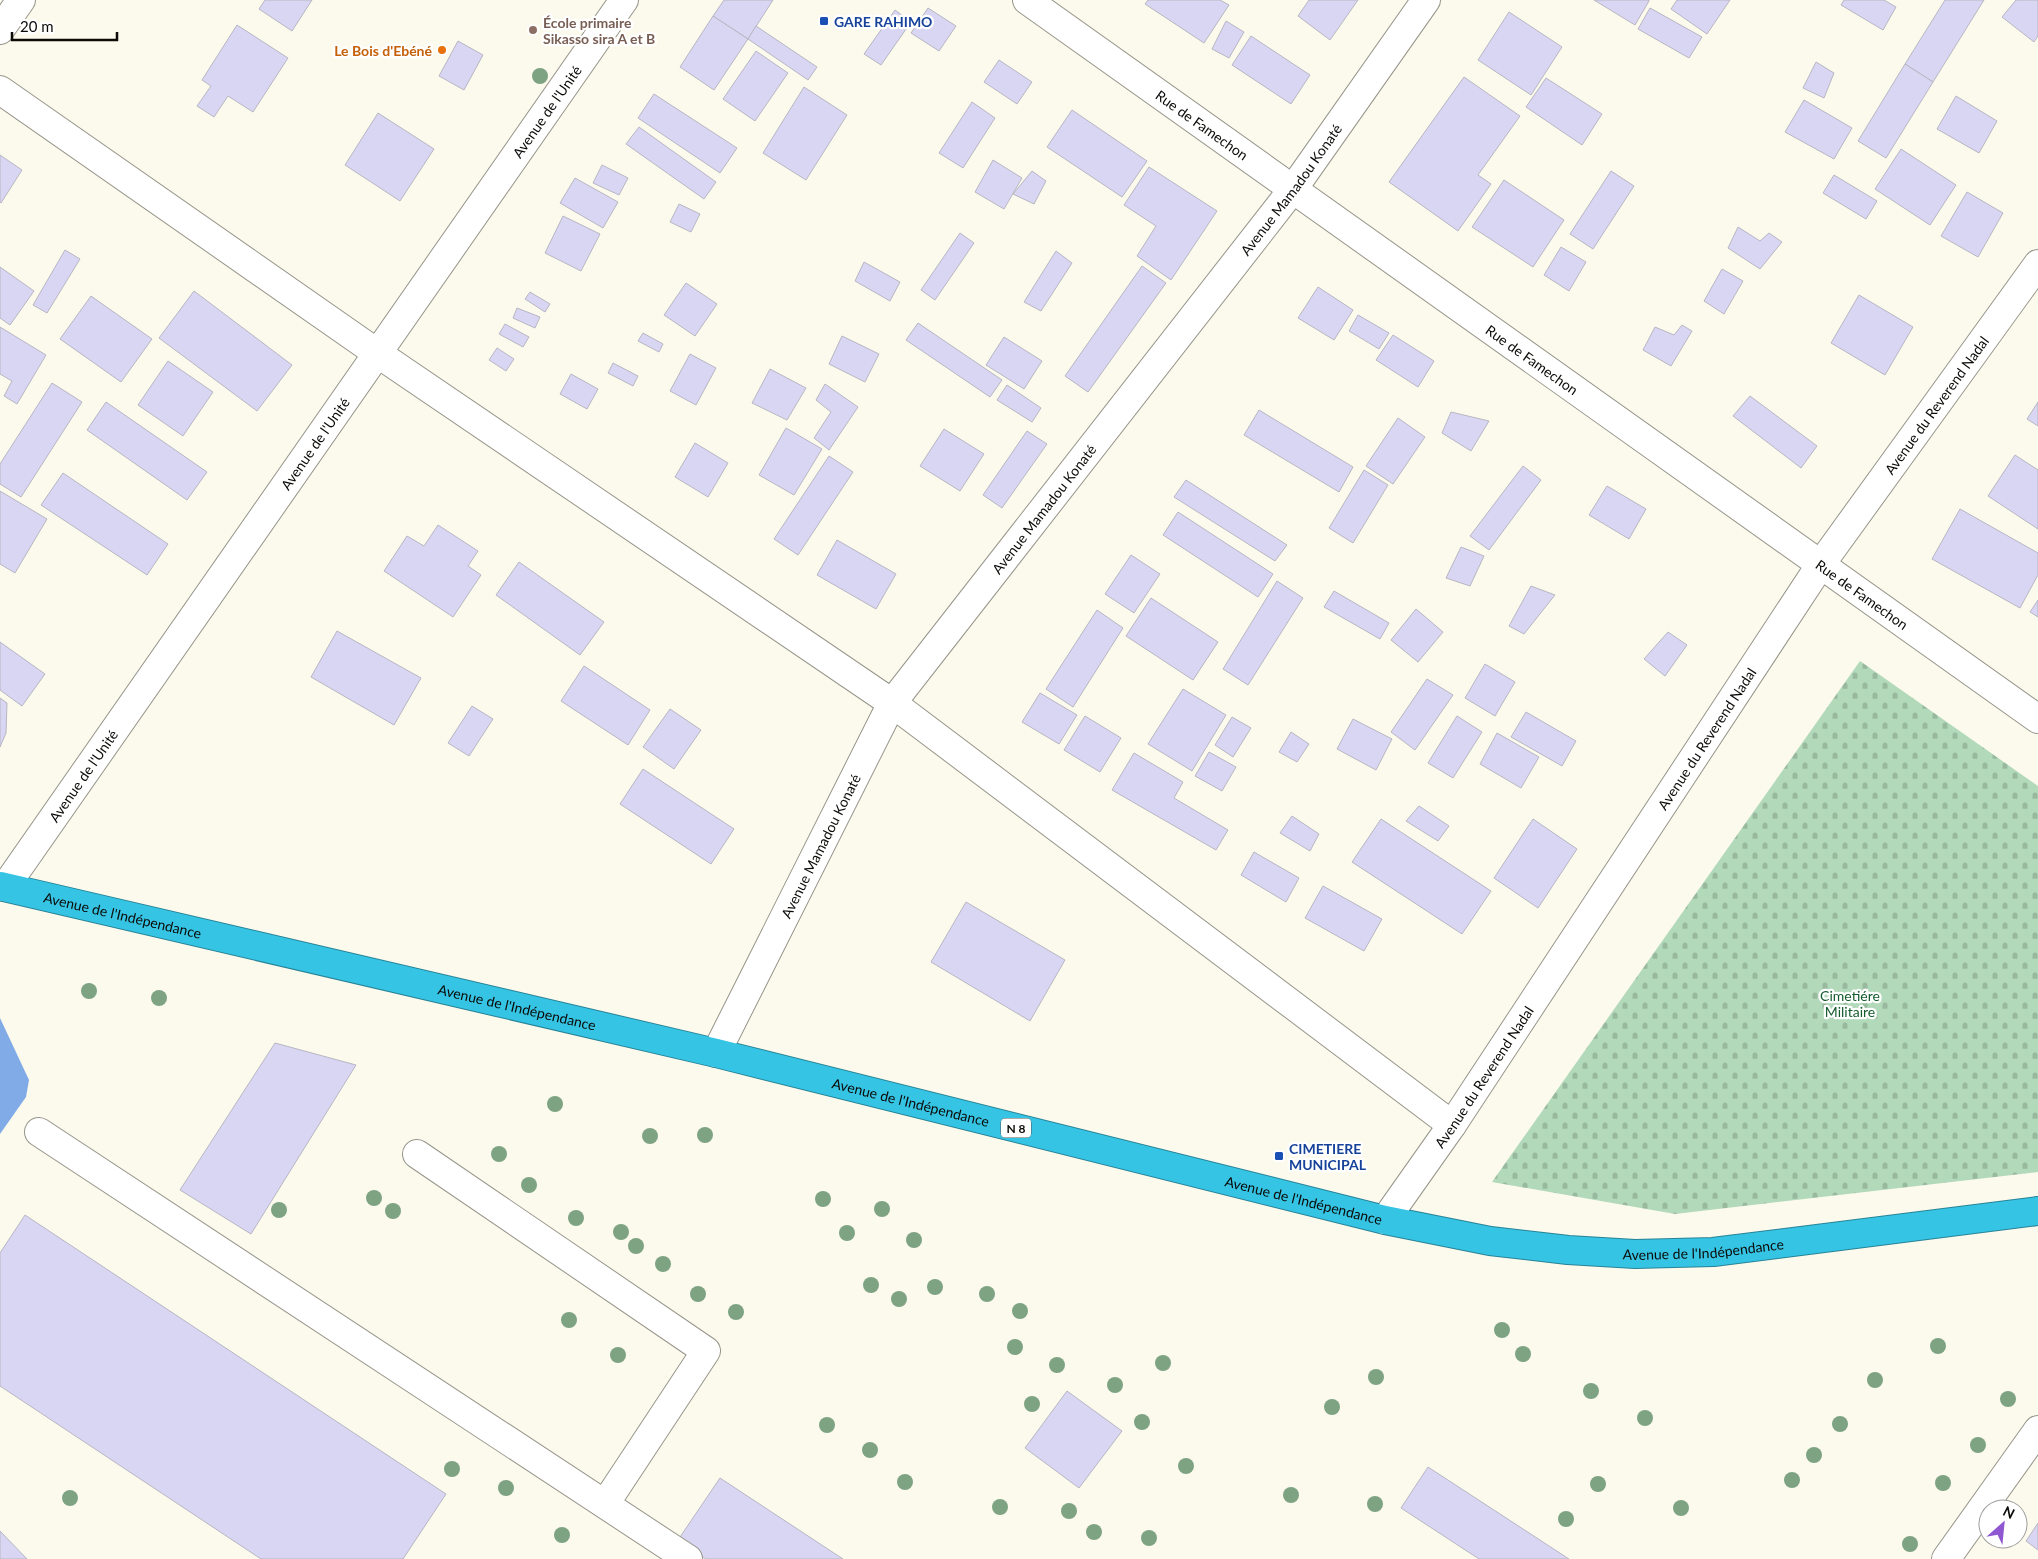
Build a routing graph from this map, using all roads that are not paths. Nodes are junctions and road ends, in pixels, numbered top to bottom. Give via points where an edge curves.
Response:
1 (21, 0) edge
2 (624, 0) edge
3 (1027, 0) edge
4 (1426, 0) edge
5 (0, 30) edge
6 (0, 90) edge
7 (1293, 189) junction
8 (2038, 264) edge
9 (376, 353) junction
10 (1821, 564) junction
11 (892, 703) junction
12 (2038, 719) edge
13 (3, 886) edge
14 (716, 1053) junction
15 (1452, 1125) junction
16 (40, 1132) dead end
17 (417, 1154) dead end
18 (2038, 1211) edge
19 (1385, 1220) junction
20 (2038, 1430) edge
21 (605, 1504) junction
22 (688, 1559) edge
23 (1946, 1559) edge

1 - 5 street
2 - 9 street, Avenue de l'Unité
3 - 7 street, Rue de Famechon
4 - 7 street, Avenue Mamadou Konaté
6 - 9 street
7 - 10 street, Rue de Famechon
7 - 11 street, Avenue Mamadou Konaté
8 - 10 street, Avenue du Reverend Nadal
9 - 11 street
9 - 13 street, Avenue de l'Unité
10 - 12 street, Rue de Famechon
10 - 15 street, Avenue du Reverend Nadal
11 - 14 street, Avenue Mamadou Konaté
11 - 15 street
13 - 14 highway, Avenue de l'Indépendance / N 8
14 - 19 highway, Avenue de l'Indépendance / N 8
15 - 19 street, Avenue du Reverend Nadal
16 - 21 street
17 - 21 street via 706,1351
18 - 19 highway, Avenue de l'Indépendance / N 8 via 1713,1252 1645,1254 1490,1241
20 - 23 street
21 - 22 street

